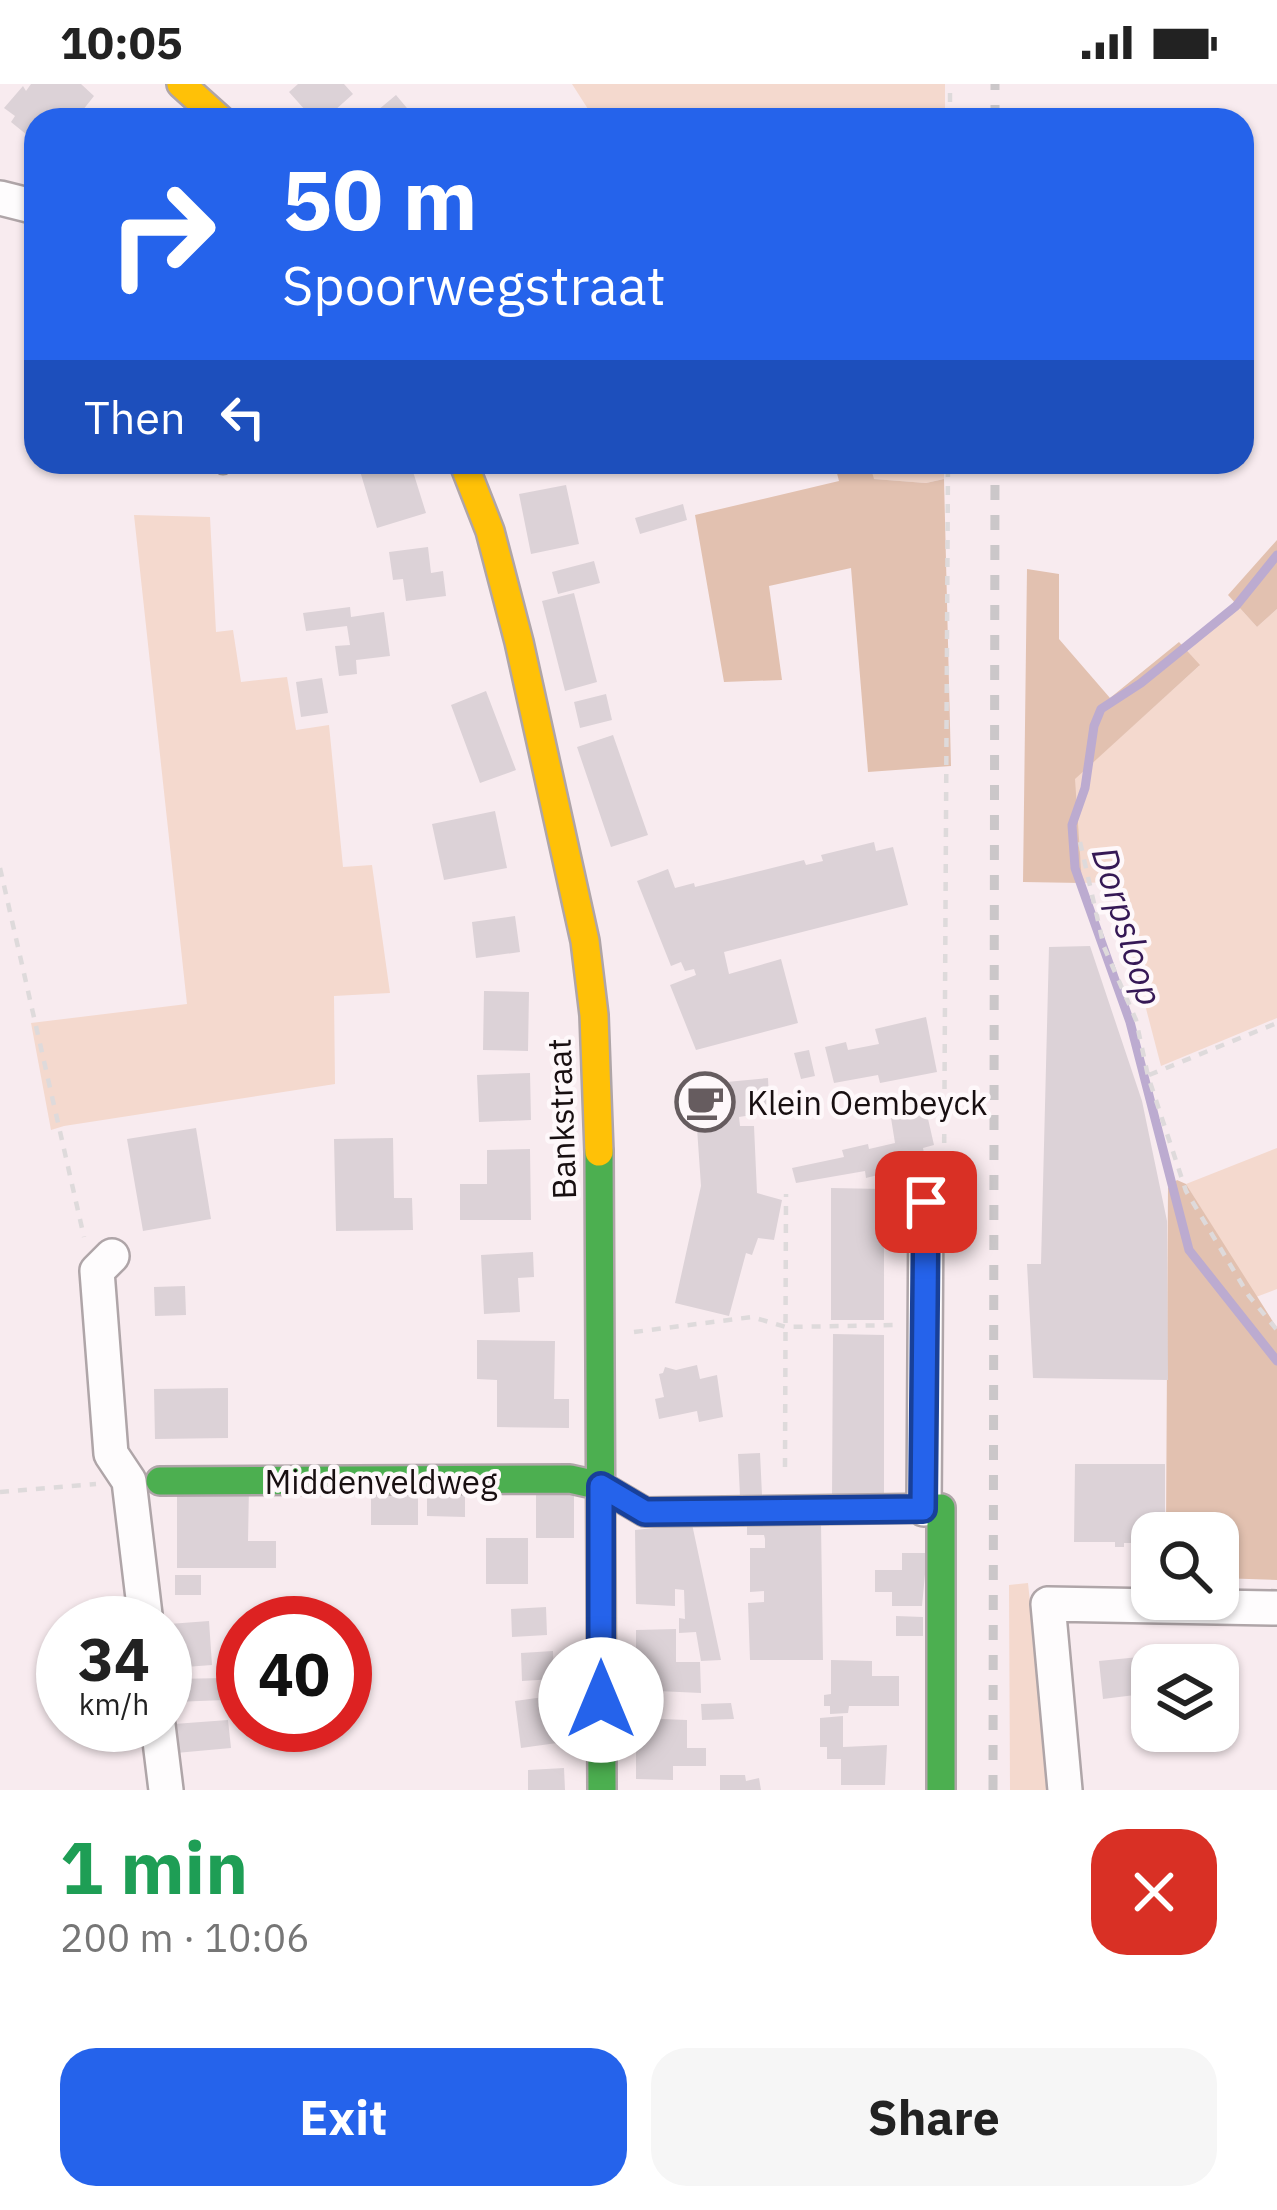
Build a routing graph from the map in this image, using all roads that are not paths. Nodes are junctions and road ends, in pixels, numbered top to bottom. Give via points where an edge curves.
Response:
1 (181, 84) edge
2 (208, 108) edge
3 (468, 474) edge
4 (935, 1193) road end
5 (112, 1256) dead end
6 (145, 1481) junction
7 (601, 1486) junction
8 (923, 1509) junction
9 (146, 1596) edge
10 (1277, 1608) edge
11 (161, 1752) edge
12 (166, 1790) edge
13 (602, 1790) edge
14 (940, 1790) edge
15 (1065, 1790) edge

1 - 2 street
3 - 7 street, Bankstraat via 502,575 585,941 598,1100
4 - 8 street
5 - 6 street via 97,1271 111,1454
6 - 7 street, Middenveldweg via 570,1479
6 - 9 street
7 - 8 street, Middenveldweg via 645,1512
7 - 13 street, Bankstraat
8 - 14 street via 941,1508
10 - 15 street via 1048,1604
11 - 12 street

